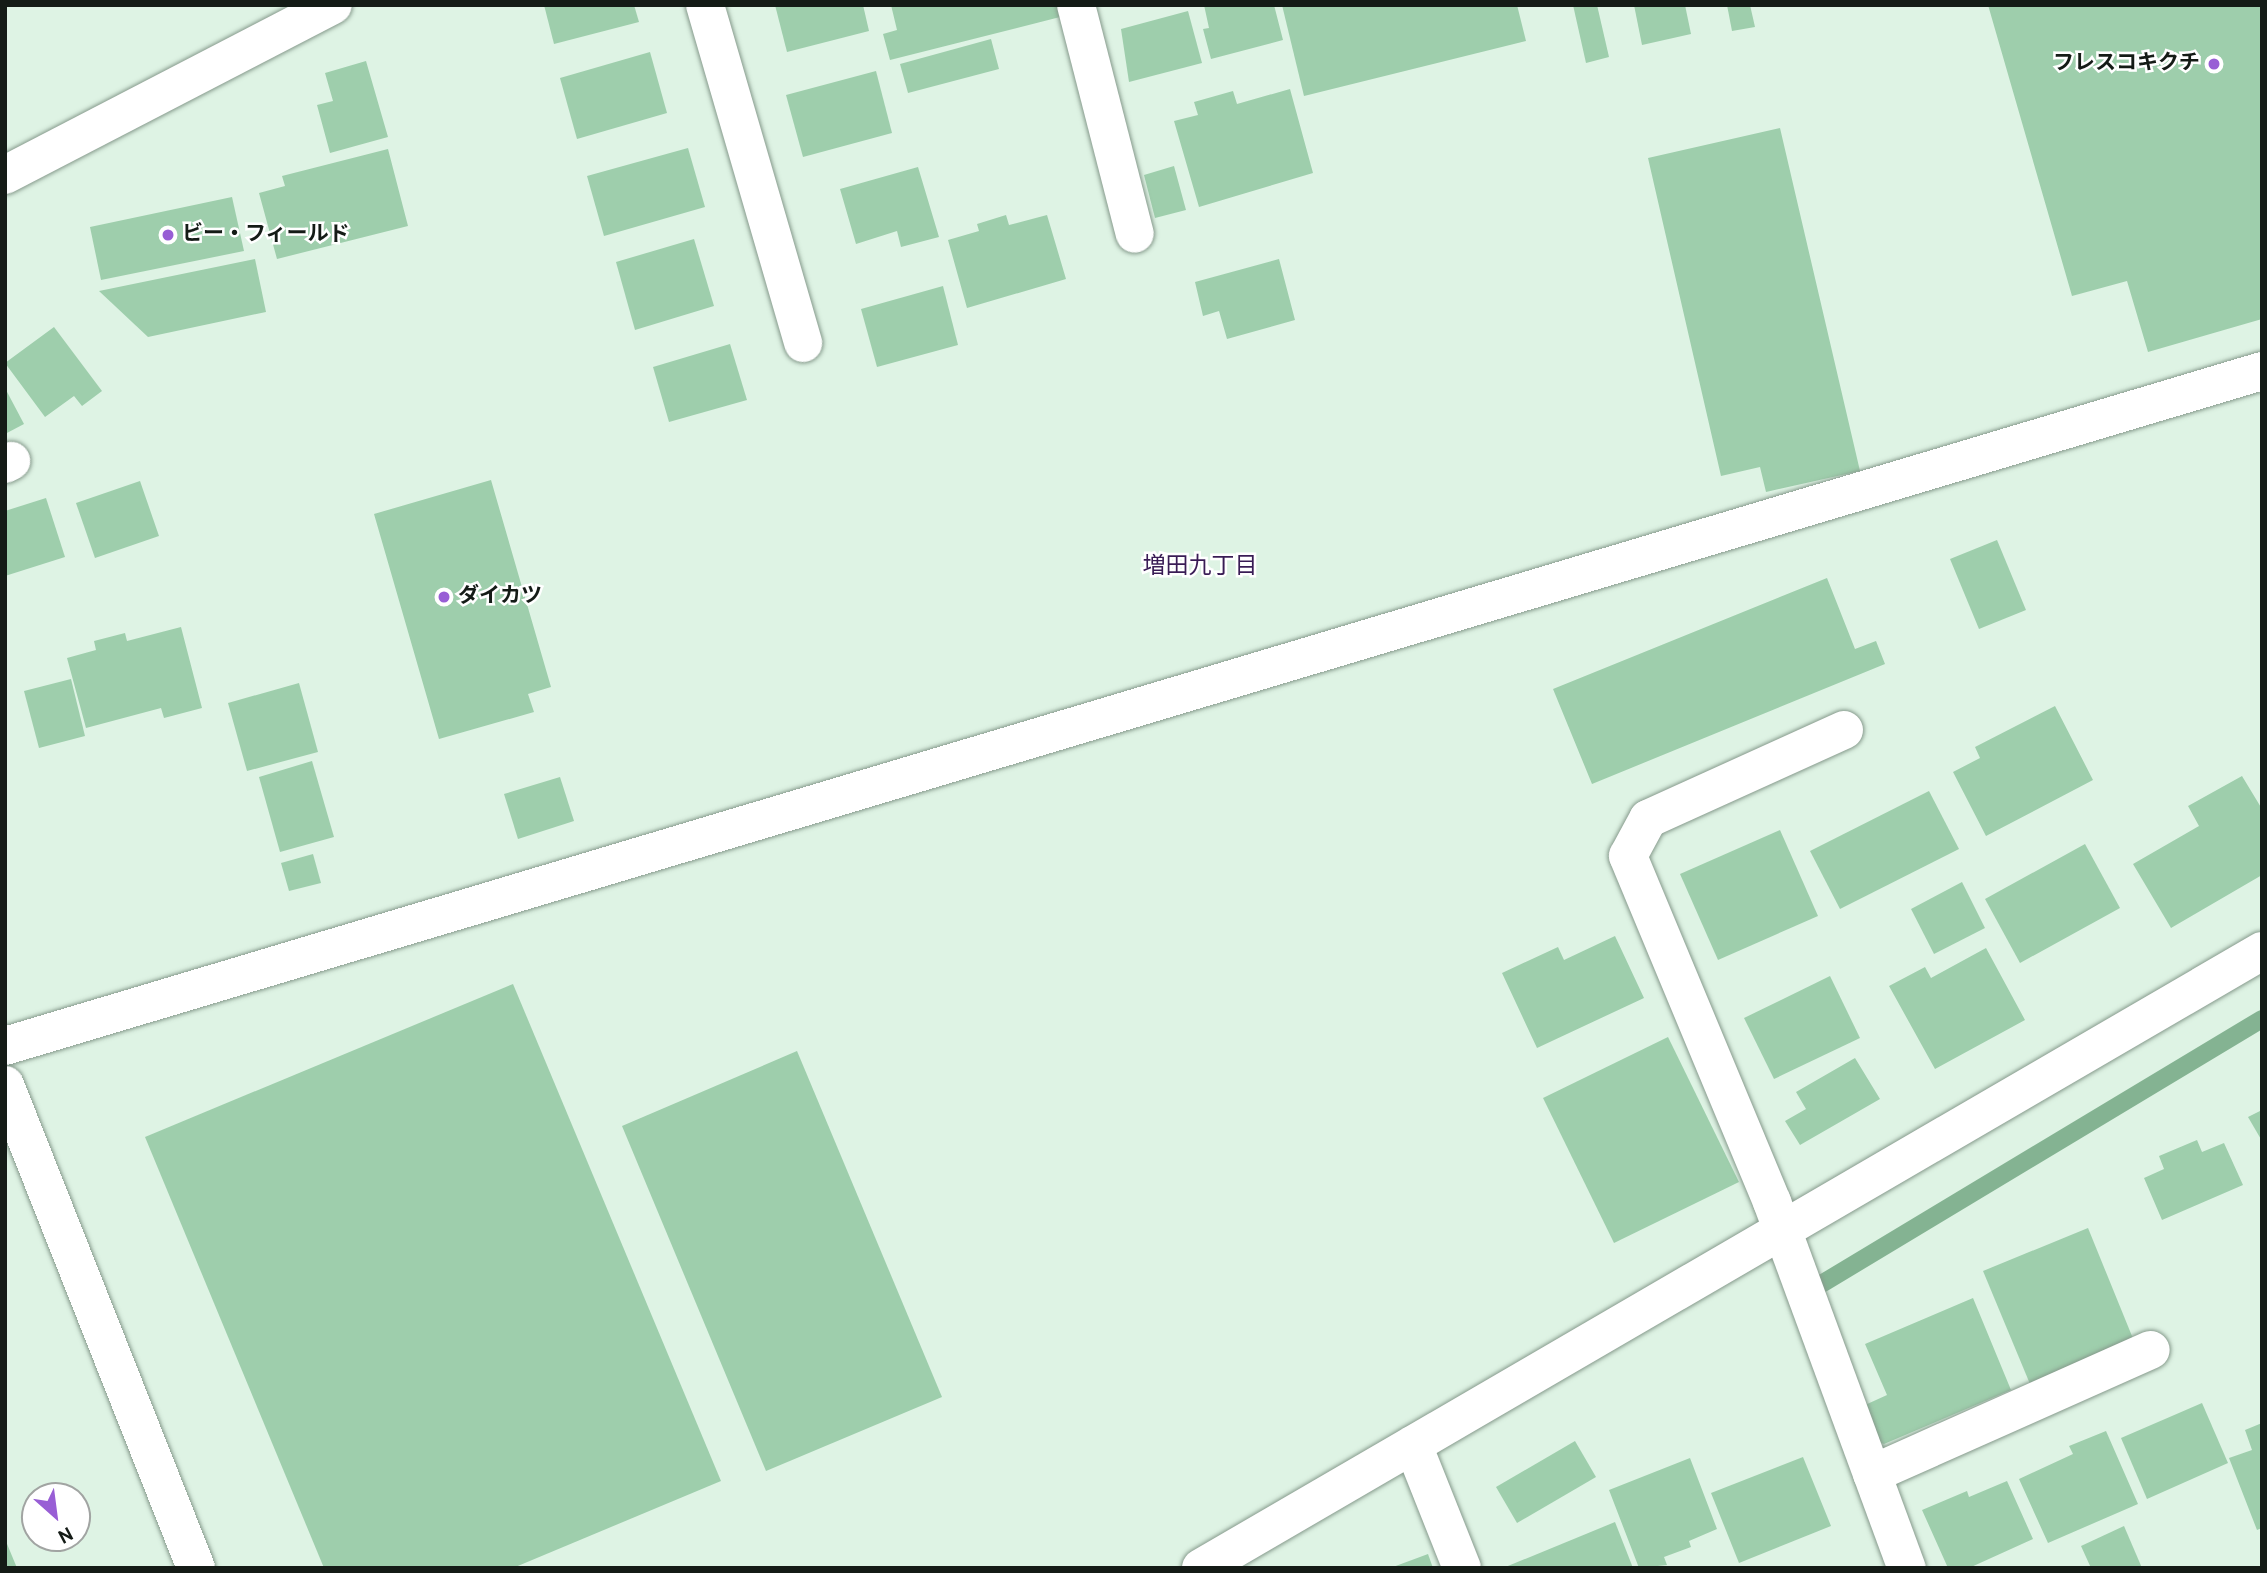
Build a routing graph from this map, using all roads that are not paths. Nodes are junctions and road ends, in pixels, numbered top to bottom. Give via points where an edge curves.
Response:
1 (333, 5) edge
2 (705, 5) edge
3 (1076, 5) edge
4 (5, 175) edge
5 (1135, 234) dead end
6 (803, 344) dead end
7 (2262, 371) edge
8 (1844, 730) dead end
9 (2262, 951) edge
10 (5, 1046) edge
11 (5, 1086) edge
12 (1783, 1230) junction
13 (2151, 1350) dead end
14 (1413, 1445) junction
15 (1872, 1474) junction
16 (196, 1568) edge
17 (1201, 1568) edge
18 (1462, 1568) edge
19 (1907, 1568) edge

1 - 4 street
2 - 6 street
3 - 5 street
7 - 10 street
8 - 12 street via 1648,819 1628,856
9 - 12 street
11 - 16 street
12 - 14 street
12 - 15 street
13 - 15 street
14 - 17 street
14 - 18 street
15 - 19 street

